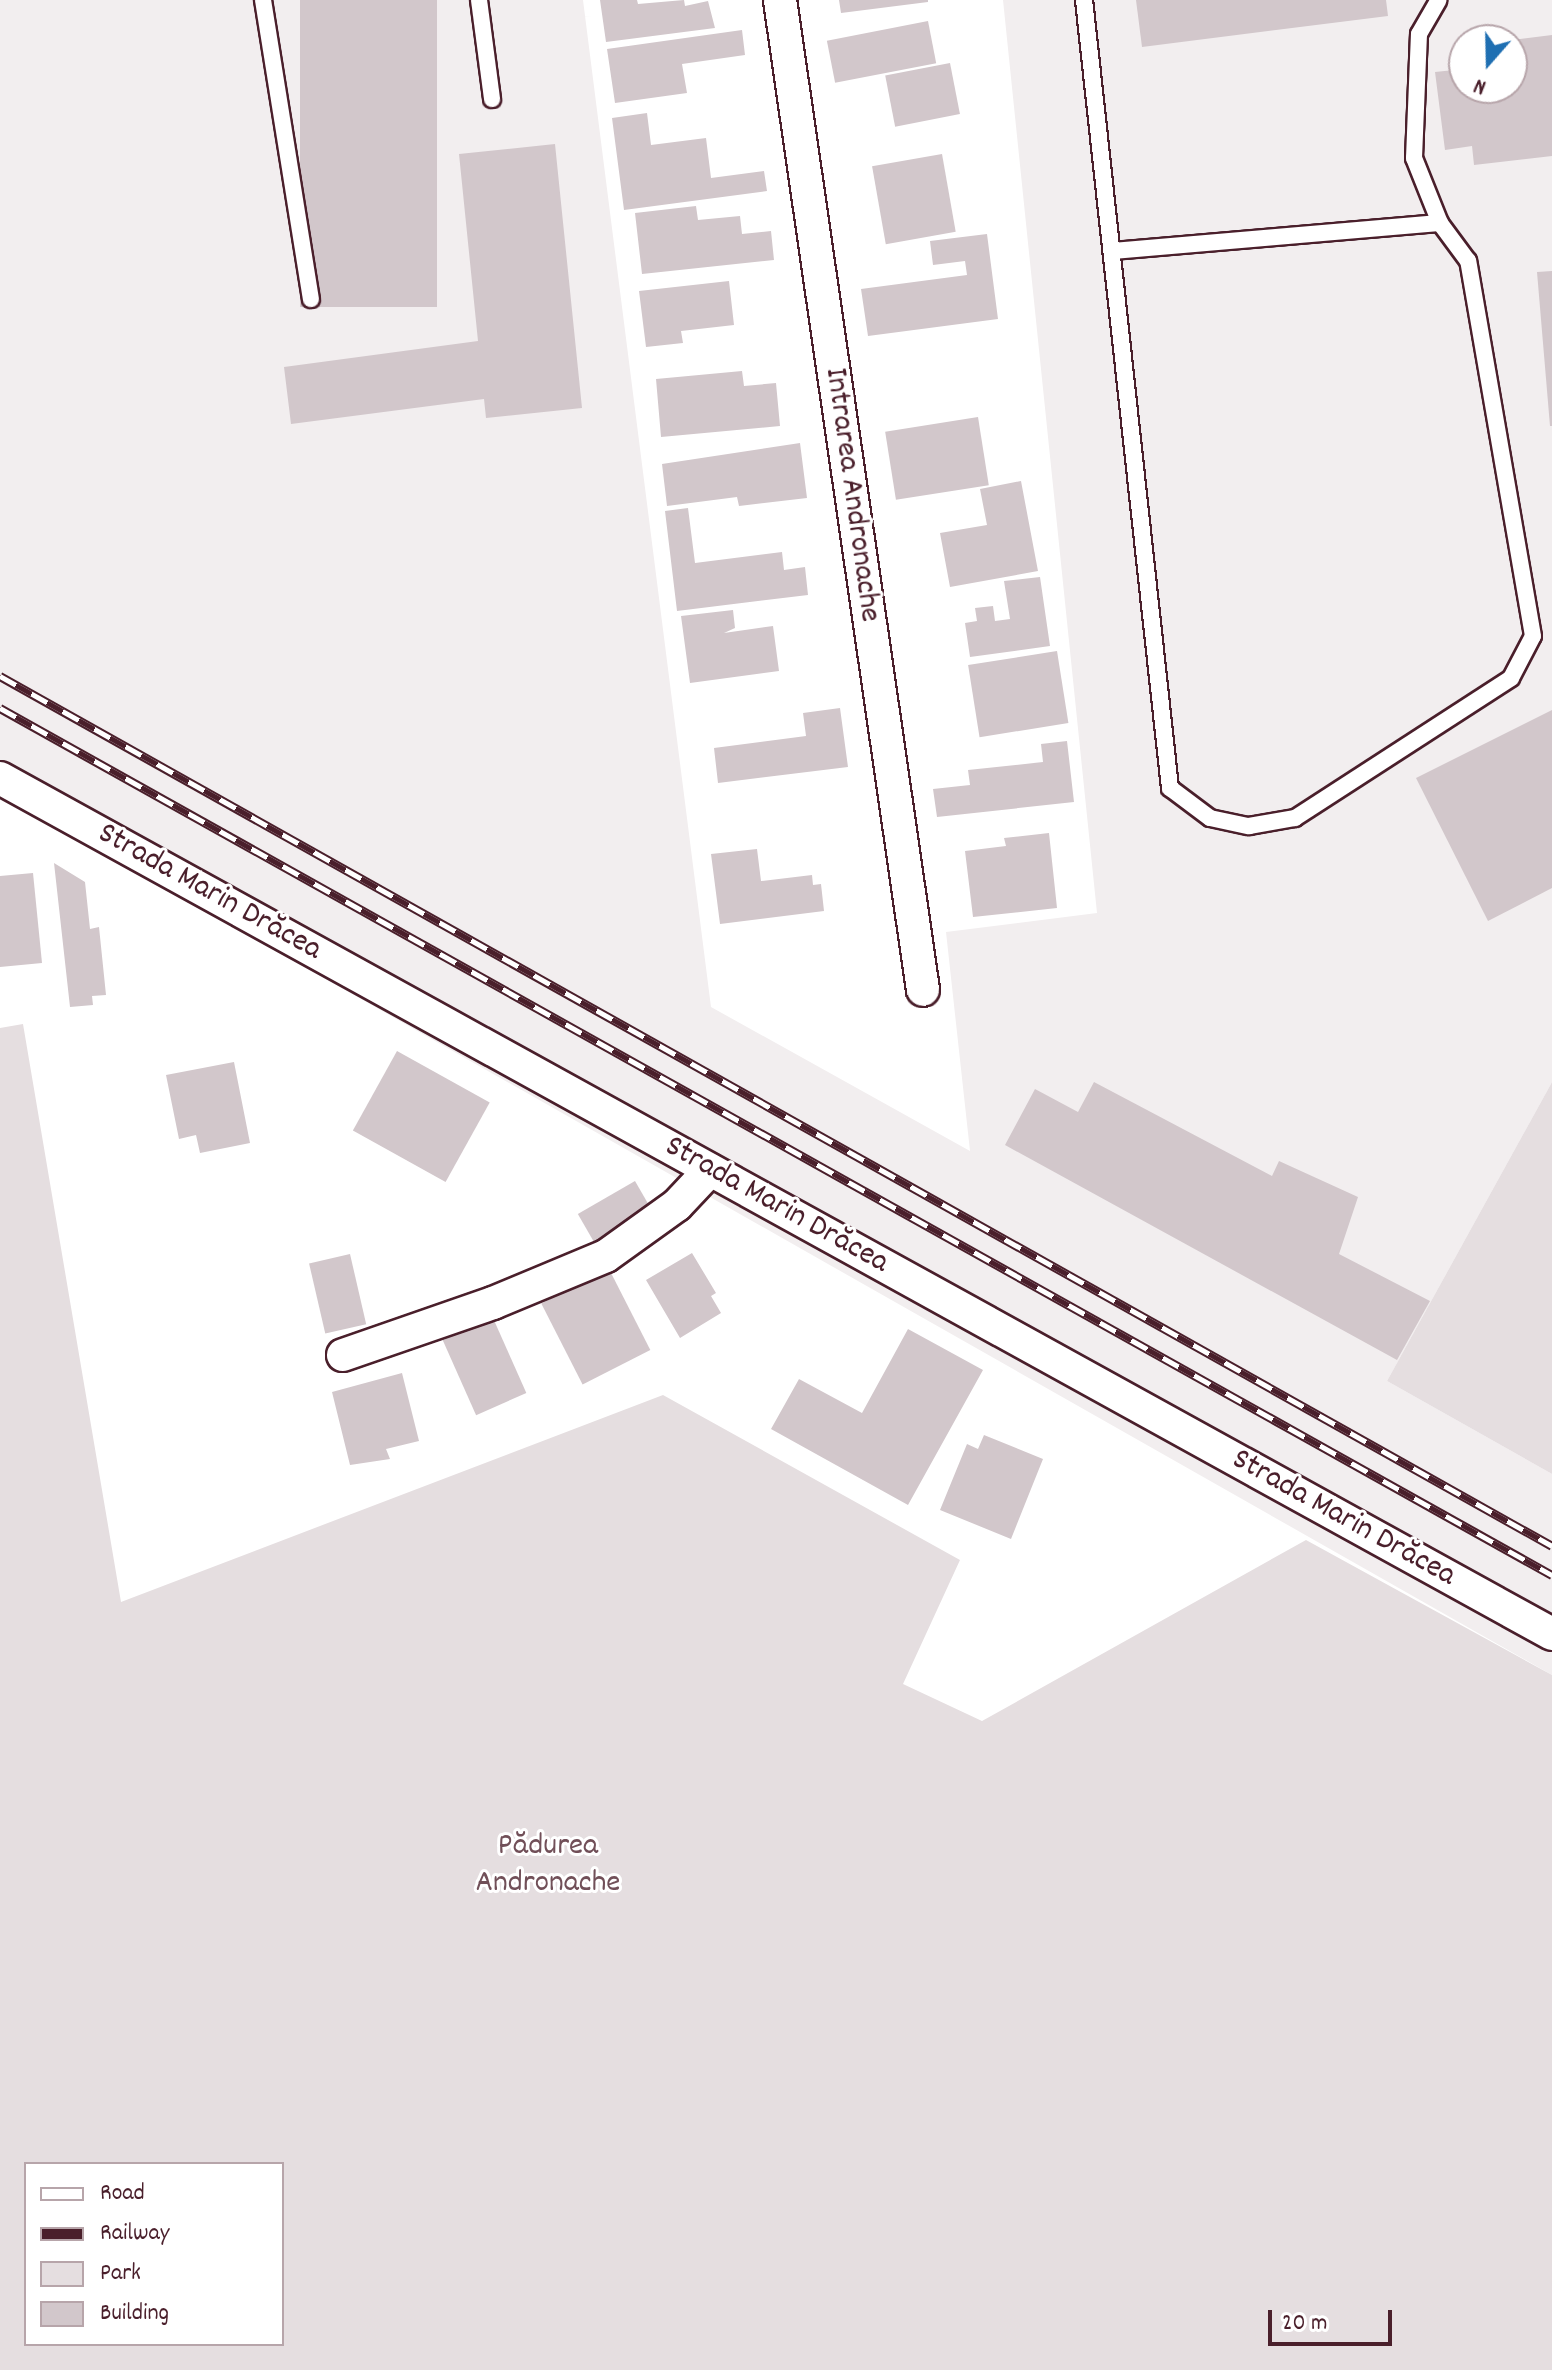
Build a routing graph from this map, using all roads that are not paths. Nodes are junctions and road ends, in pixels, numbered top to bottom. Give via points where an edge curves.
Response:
1 (263, 0) edge
2 (479, 0) edge
3 (780, 0) edge
4 (1084, 0) edge
5 (1439, 0) edge
6 (492, 99) dead end
7 (1440, 223) junction
8 (1112, 251) junction
9 (311, 299) dead end
10 (0, 778) edge
11 (923, 990) dead end
12 (710, 1170) junction
13 (343, 1355) dead end
14 (1552, 1634) edge

1 - 9 lane
2 - 6 lane
3 - 11 street, Intrarea Andronache
4 - 8 lane
5 - 7 lane via 1419,34 1414,158
7 - 8 lane
7 - 8 lane via 1468,261 1533,636 1511,678 1295,818 1249,826 1210,818 1170,788
10 - 12 street, Strada Marin Drăcea
12 - 13 street via 677,1205 606,1256 493,1303
12 - 14 street, Strada Marin Drăcea

